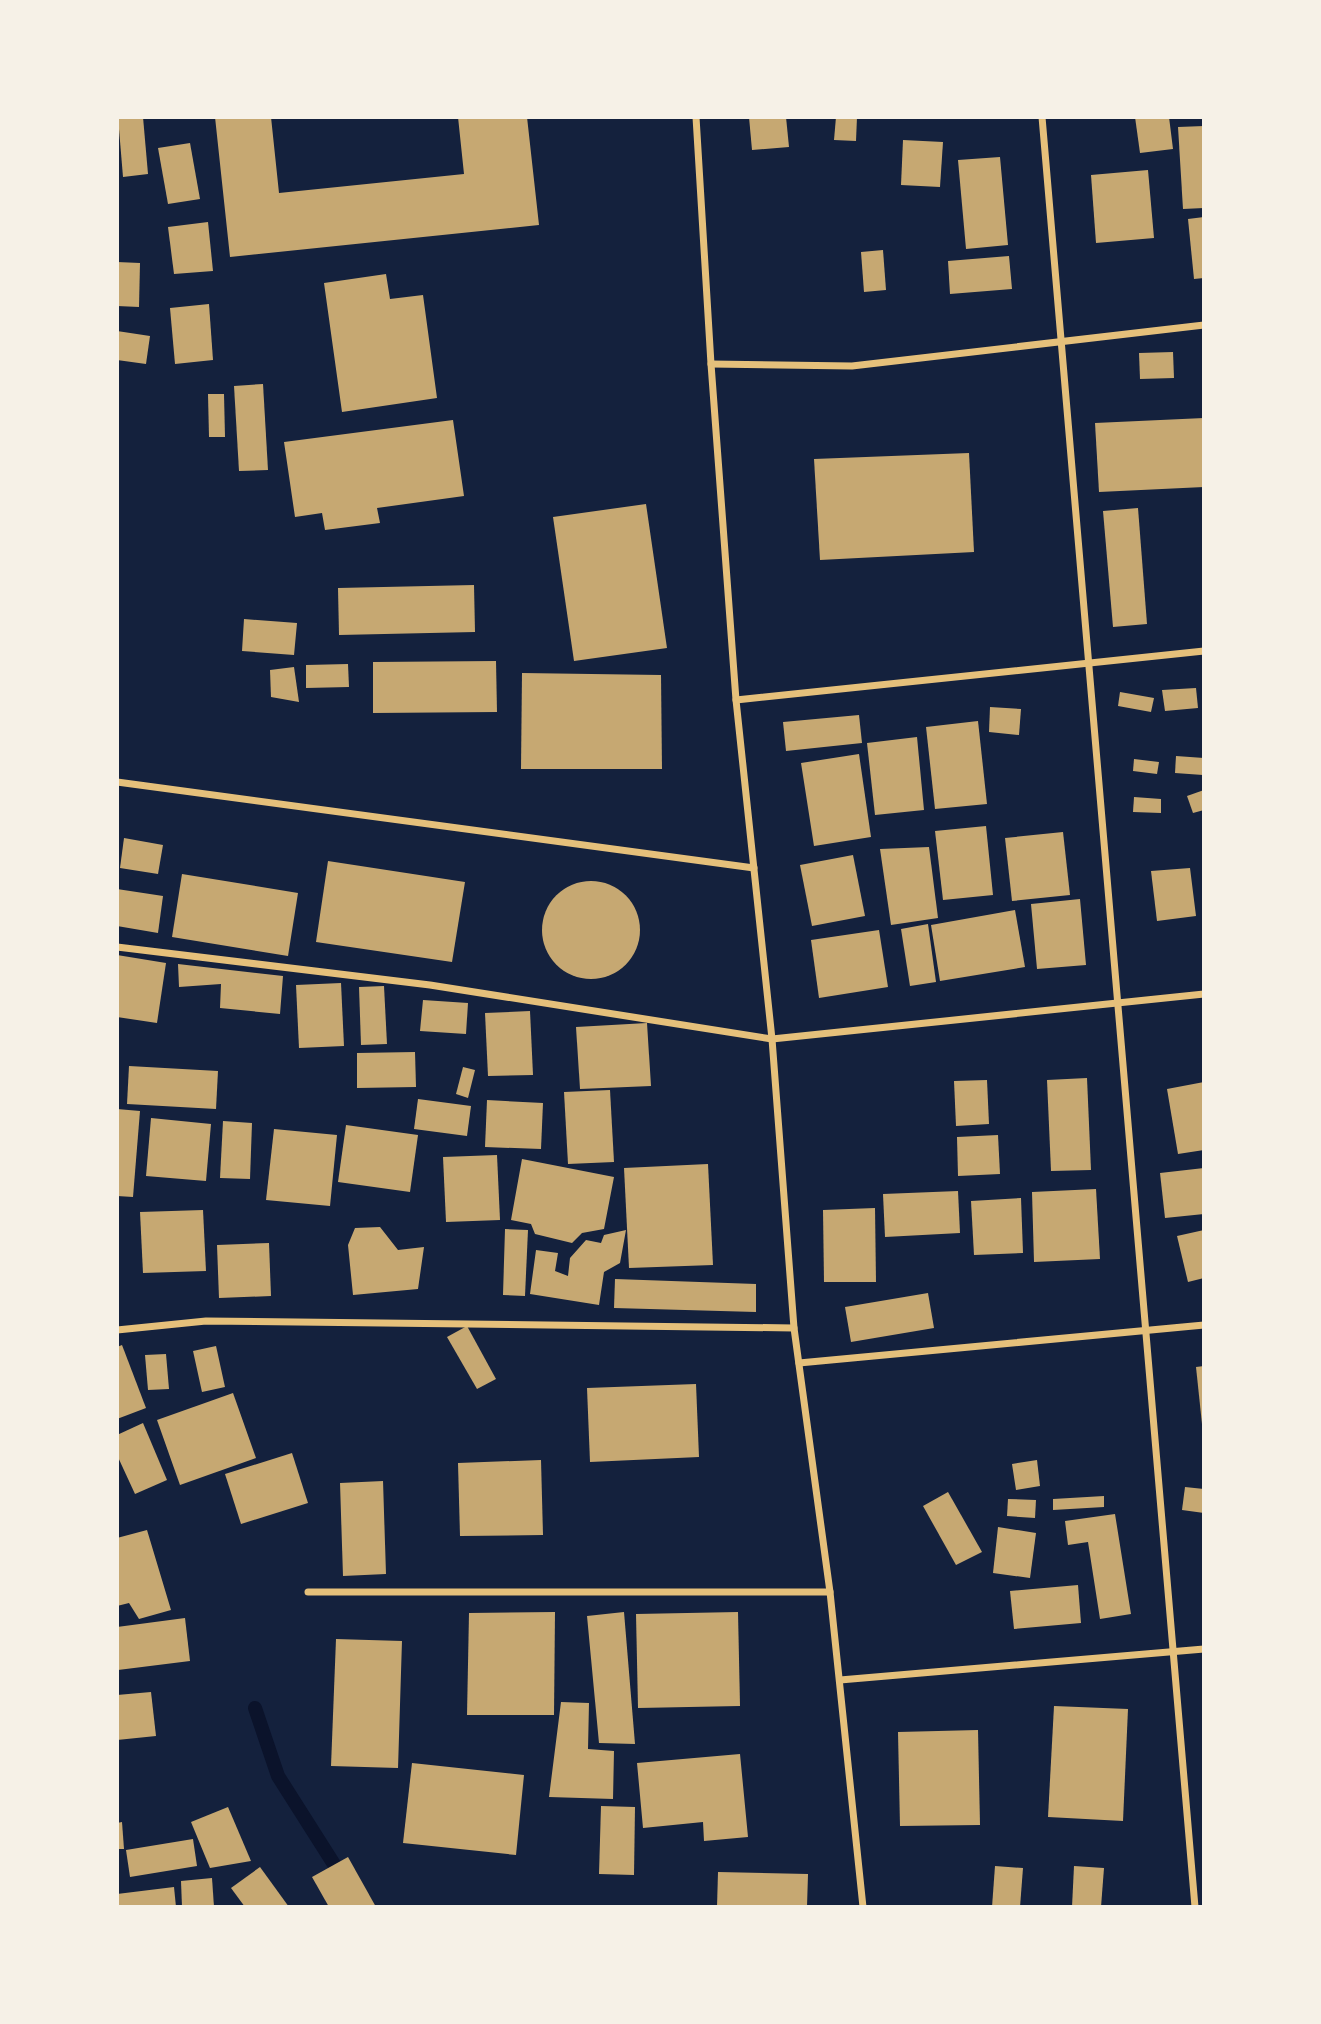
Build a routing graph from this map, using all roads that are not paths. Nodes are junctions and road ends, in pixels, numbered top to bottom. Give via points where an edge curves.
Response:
1 (696, 117) edge
2 (1042, 117) edge
3 (1204, 325) edge
4 (1061, 341) junction
5 (710, 364) junction
6 (1204, 651) edge
7 (1088, 663) junction
8 (736, 701) junction
9 (117, 782) edge
10 (754, 868) junction
11 (117, 947) edge
12 (1204, 995) edge
13 (1118, 1005) junction
14 (772, 1039) junction
15 (1204, 1325) edge
16 (794, 1328) junction
17 (117, 1330) edge
18 (1146, 1332) junction
19 (799, 1363) junction
20 (307, 1592) dead end
21 (830, 1592) junction
22 (1204, 1649) edge
23 (1173, 1651) junction
24 (840, 1680) junction
25 (863, 1907) edge
26 (1195, 1907) edge

1 - 5 street
2 - 4 street
3 - 4 street
4 - 5 street via 852,366
4 - 7 street
5 - 8 street
6 - 7 street
7 - 8 street
7 - 13 street
8 - 10 street
9 - 10 street
10 - 14 street
11 - 14 street via 430,985
12 - 13 street
13 - 14 street
13 - 18 street
14 - 16 street
15 - 18 street
16 - 17 street via 206,1321
16 - 19 street
18 - 19 street
18 - 23 street
19 - 21 street
20 - 21 street
21 - 24 street
22 - 23 street
23 - 24 street
23 - 26 street
24 - 25 street

